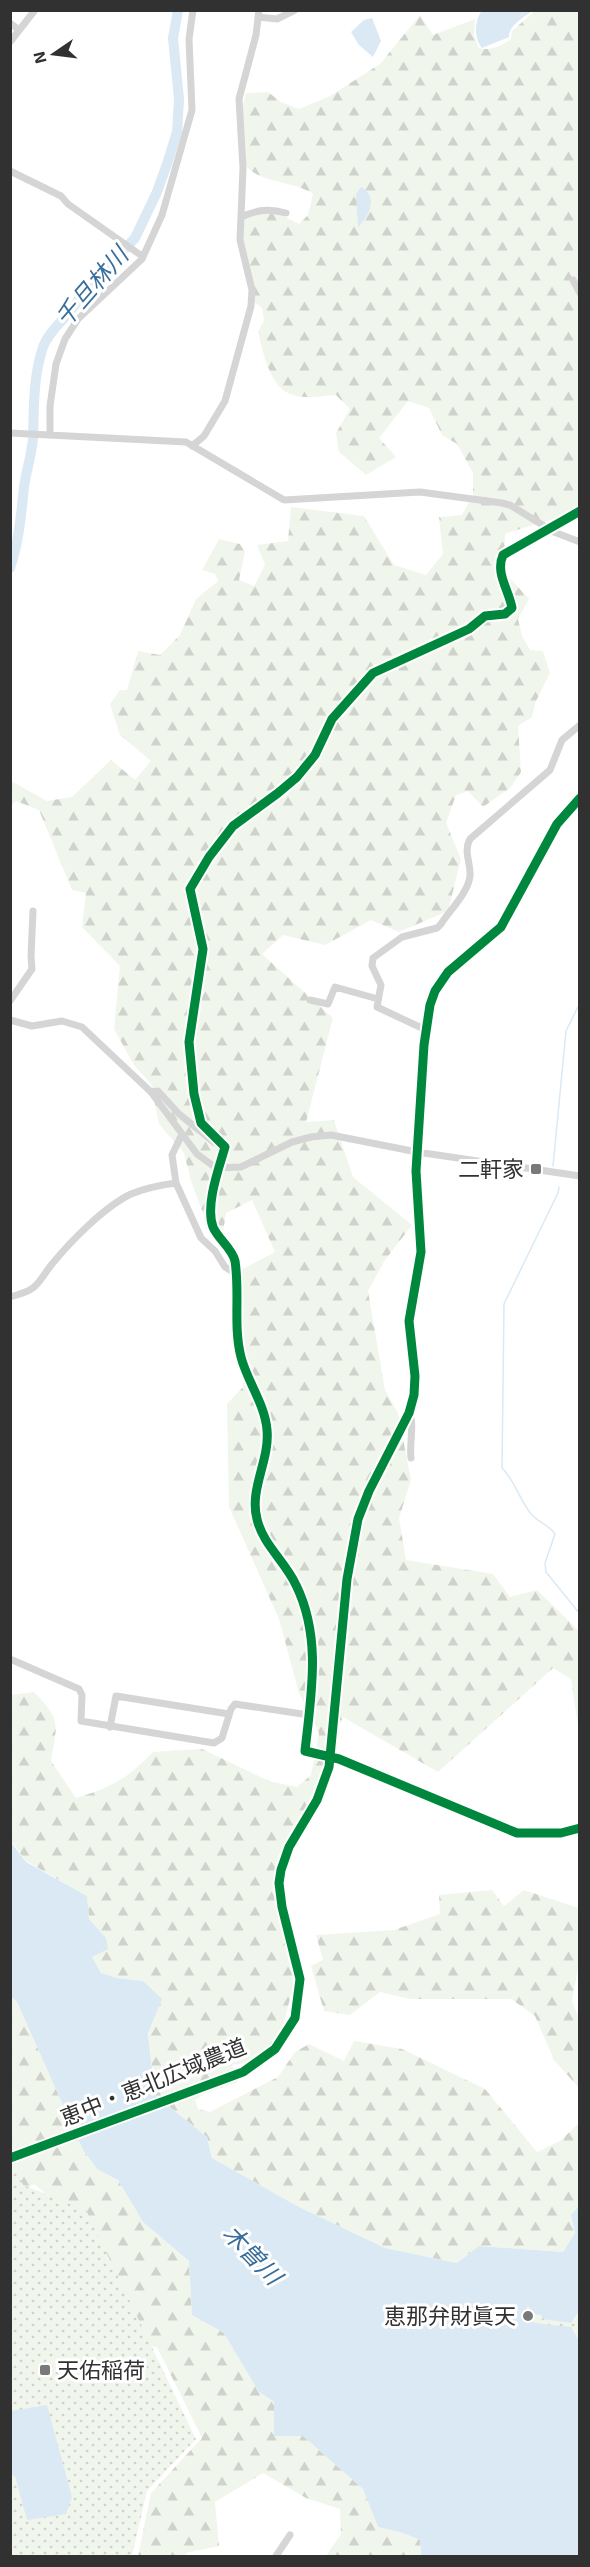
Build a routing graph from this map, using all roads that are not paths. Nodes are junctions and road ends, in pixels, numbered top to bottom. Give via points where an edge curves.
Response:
1 (35, 10) edge
2 (193, 10) edge
3 (294, 10) edge
4 (259, 14) edge
5 (10, 24) edge
6 (19, 30) junction
7 (10, 42) edge
8 (10, 171) edge
9 (285, 213) dead end
10 (241, 217) junction
11 (142, 256) dead end
12 (573, 280) dead end
13 (579, 293) edge
14 (10, 433) edge
15 (48, 435) junction
16 (192, 446) junction
17 (579, 511) edge
18 (549, 528) junction
19 (579, 542) edge
20 (579, 724) edge
21 (579, 798) edge
22 (33, 912) dead end
23 (378, 999) junction
24 (310, 1000) dead end
25 (10, 1001) edge
26 (10, 1020) edge
27 (426, 1030) junction
28 (151, 1092) junction
29 (182, 1134) junction
30 (220, 1142) junction
31 (417, 1152) junction
32 (579, 1176) edge
33 (176, 1183) junction
34 (235, 1273) junction
35 (10, 1297) edge
36 (409, 1413) junction
37 (411, 1458) dead end
38 (10, 1659) edge
39 (229, 1714) junction
40 (309, 1715) junction
41 (110, 1727) junction
42 (331, 1756) junction
43 (579, 1828) edge
44 (10, 2158) edge
45 (290, 2535) dead end
46 (276, 2556) edge

1 - 6 street
2 - 15 street via 189,39 192,110 162,215 142,259 78,319 65,339 56,364
3 - 4 street via 277,19
4 - 10 street via 239,99
5 - 6 street
6 - 7 street
8 - 11 street via 61,196
9 - 10 street via 272,209
10 - 16 street via 240,240 252,290 249,315 225,401 204,435
12 - 13 street
14 - 15 street
15 - 16 street via 186,442
16 - 18 street via 284,500 420,492 510,505
17 - 18 street
18 - 19 street
18 - 30 street via 506,552 501,559 501,574 512,608 505,614 485,616 469,629 373,673 332,719 315,755 297,777 233,826 196,876 190,896 203,949 189,1052 198,1117
20 - 23 street via 562,740 550,770 470,839 466,846 470,875 441,924 402,937 373,958 372,966 381,985
21 - 27 street, 恵中・恵北広域農道 via 557,824 501,927 440,983 430,1005
22 - 25 street via 32,969
23 - 24 street via 335,987 328,1004
23 - 27 street via 377,1007
26 - 28 street via 32,1026 62,1021 82,1027
27 - 31 street, 恵中・恵北広域農道
28 - 29 street
28 - 30 street via 158,1091 199,1131 215,1143
29 - 31 street via 205,1161 228,1169 255,1162 292,1142 331,1135
29 - 33 street via 172,1155
30 - 34 street via 225,1147 211,1203 213,1227 234,1259
31 - 32 street
31 - 36 street, 恵中・恵北広域農道 via 421,1252 410,1312 415,1376
33 - 34 street via 201,1238 225,1268
33 - 35 street via 151,1187 117,1203 80,1234 39,1284
34 - 40 street via 241,1356 267,1429 266,1460 255,1495 256,1515 268,1544 297,1586 312,1636
36 - 37 street
36 - 42 street, 恵中・恵北広域農道 via 369,1491 353,1540
38 - 41 street via 79,1689 81,1721
39 - 40 street via 238,1703
39 - 41 street via 222,1738 214,1743
39 - 41 street via 116,1696
40 - 42 street via 305,1751
42 - 43 street via 517,1833 561,1833
42 - 44 street, 恵中・恵北広域農道 via 322,1789 289,1847 281,1870 282,1907 302,1965 295,2018 275,2049 243,2072
45 - 46 street

